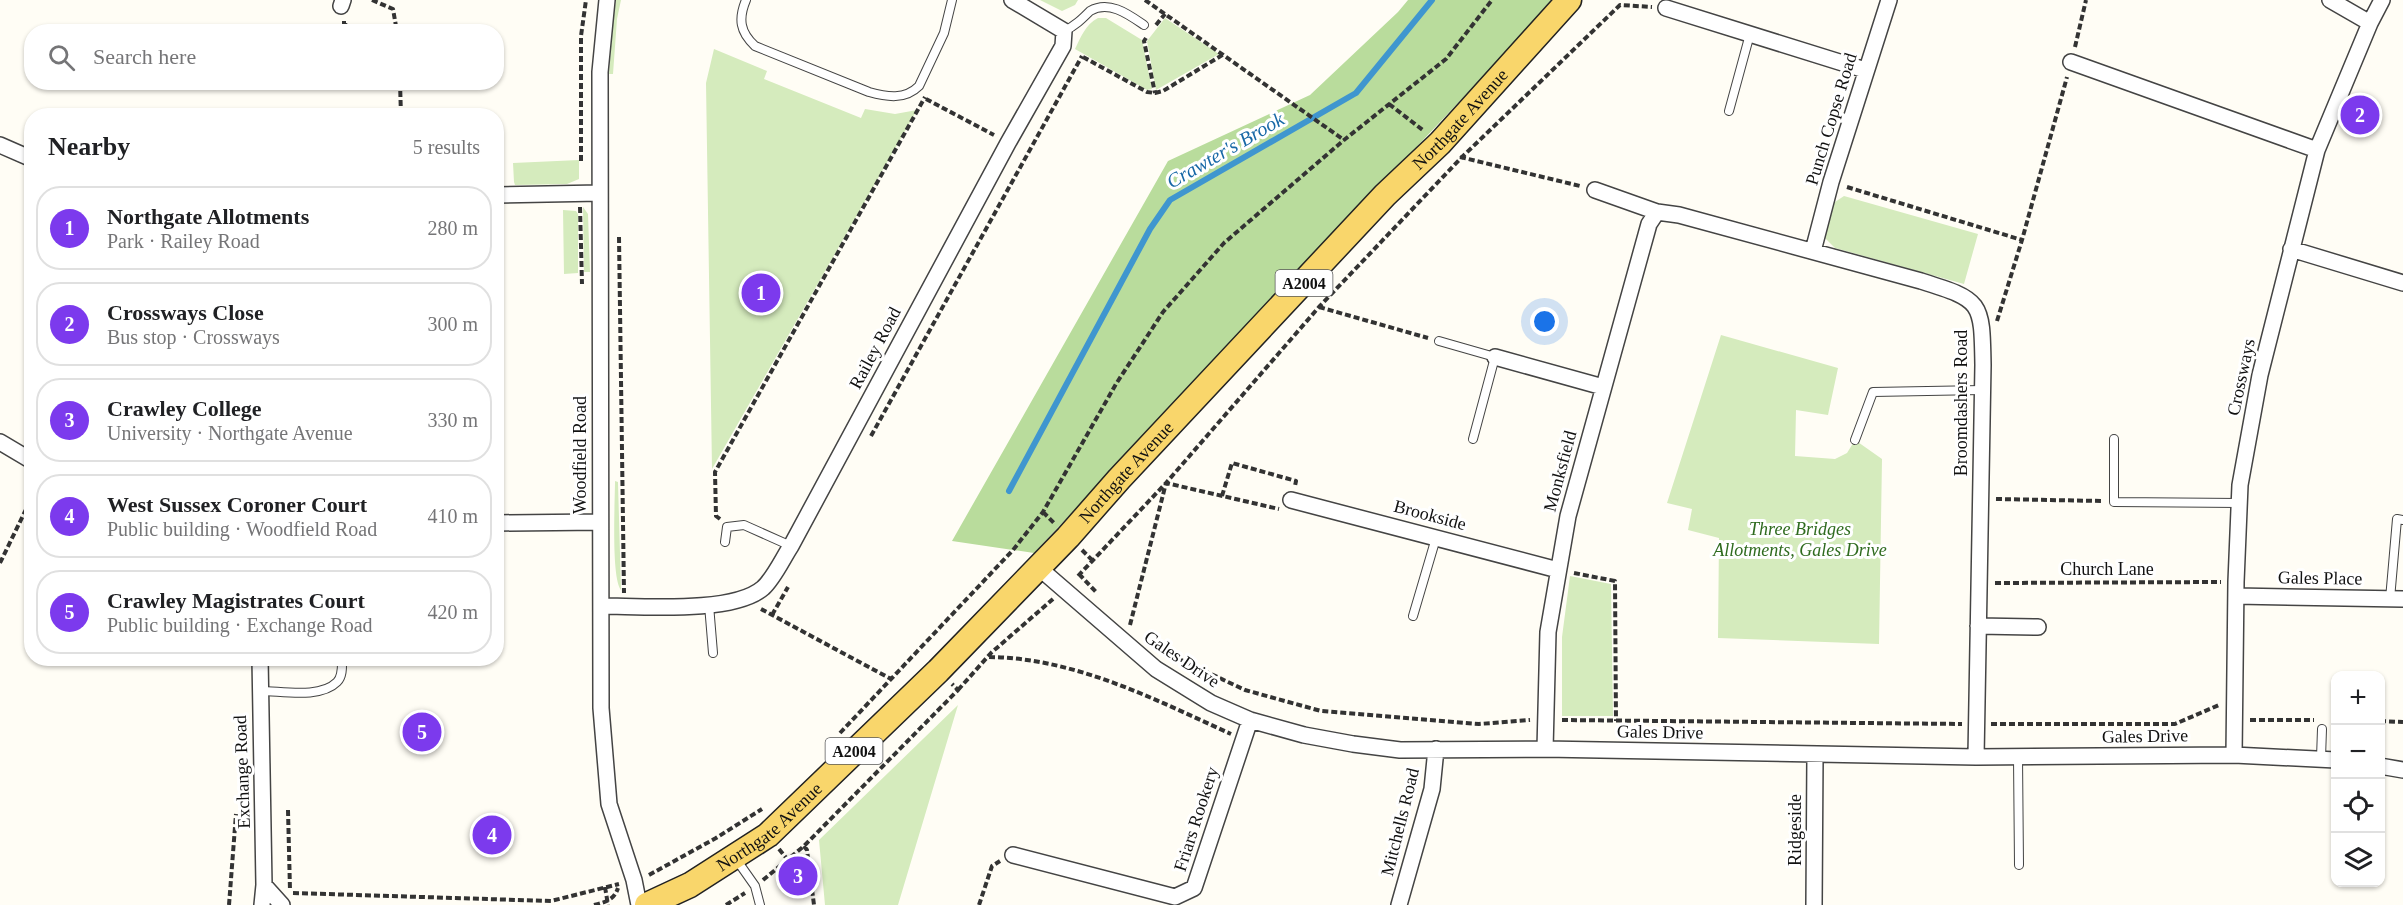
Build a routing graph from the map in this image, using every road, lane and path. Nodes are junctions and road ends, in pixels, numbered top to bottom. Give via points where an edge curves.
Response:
1 (372, 0) edge
2 (607, 0) edge
3 (746, 0) edge
4 (952, 0) edge
5 (1012, 0) edge
6 (1145, 0) edge
7 (1492, 0) edge
8 (1569, 0) edge
9 (1889, 0) edge
10 (2086, 0) edge
11 (2330, 0) edge
12 (2382, 0) edge
13 (1666, 8) joint
14 (1165, 14) junction
15 (2370, 23) junction
16 (396, 24) edge
17 (1144, 25) dead end
18 (1152, 30) dead end
19 (1750, 34) junction
20 (1148, 36) dead end
21 (1064, 39) junction
22 (1224, 54) junction
23 (1082, 57) junction
24 (2071, 62) junction
25 (1866, 70) junction
26 (919, 86) junction
27 (400, 90) edge
28 (1155, 93) junction
29 (926, 99) junction
30 (1389, 104) junction
31 (401, 108) edge
32 (1729, 111) dead end
33 (1344, 140) junction
34 (1008, 143) junction
35 (1440, 143) junction
36 (0, 145) edge
37 (2318, 150) junction
38 (1028, 154) junction
39 (24, 156) edge
40 (1461, 158) junction
41 (1832, 182) junction
42 (1595, 190) joint
43 (600, 193) junction
44 (504, 195) edge
45 (1657, 212) junction
46 (619, 235) dead end
47 (2022, 240) junction
48 (2290, 249) junction
49 (1813, 251) junction
50 (2403, 283) edge
51 (1319, 307) junction
52 (1994, 331) dead end
53 (1439, 342) joint
54 (1495, 357) junction
55 (1603, 387) junction
56 (1982, 390) junction
57 (871, 437) dead end
58 (1473, 439) dead end
59 (2114, 439) dead end
60 (1855, 440) dead end
61 (0, 442) edge
62 (24, 456) edge
63 (1166, 483) junction
64 (1222, 496) junction
65 (1980, 499) junction
66 (1291, 500) junction
67 (2114, 502) junction
68 (2240, 503) junction
69 (24, 514) edge
70 (2403, 520) edge
71 (600, 522) junction
72 (504, 523) edge
73 (728, 527) junction
74 (1436, 536) junction
75 (725, 543) dead end
76 (791, 546) junction
77 (0, 563) edge
78 (1038, 567) junction
79 (1558, 570) junction
80 (1079, 574) junction
81 (1979, 583) junction
82 (789, 584) dead end
83 (1065, 589) junction
84 (2236, 589) junction
85 (1100, 597) dead end
86 (2396, 599) edge
87 (744, 600) junction
88 (709, 605) junction
89 (601, 606) junction
90 (625, 606) junction
91 (772, 615) junction
92 (1413, 616) dead end
93 (1122, 621) dead end
94 (1978, 627) junction
95 (2038, 627) dead end
96 (1148, 640) dead end
97 (916, 650) junction
98 (713, 653) dead end
99 (988, 657) junction
100 (260, 666) edge
101 (342, 666) edge
102 (938, 670) junction
103 (891, 679) junction
104 (958, 690) junction
105 (259, 691) junction
106 (2234, 698) junction
107 (1546, 719) junction
108 (1250, 720) junction
109 (2234, 720) junction
110 (1616, 721) junction
111 (2385, 721) edge
112 (2403, 722) edge
113 (1976, 724) junction
114 (2322, 725) joint
115 (835, 738) dead end
116 (1243, 740) junction
117 (1436, 749) junction
118 (1545, 750) junction
119 (1815, 755) junction
120 (2234, 755) junction
121 (1976, 757) junction
122 (2018, 757) junction
123 (2328, 759) edge
124 (2385, 767) edge
125 (2403, 770) edge
126 (770, 802) dead end
127 (288, 810) dead end
128 (236, 814) dead end
129 (1013, 855) joint
130 (735, 858) junction
131 (2019, 865) dead end
132 (627, 882) junction
133 (264, 885) junction
134 (605, 887) junction
135 (287, 899) edge
136 (479, 899) junction
137 (608, 903) edge
138 (228, 905) edge
139 (262, 905) edge
140 (479, 905) edge
141 (594, 905) edge
142 (639, 905) edge
143 (647, 905) edge
144 (760, 905) edge
145 (813, 905) edge
146 (979, 905) edge
147 (1399, 905) edge
148 (1814, 905) edge

1 - 16 path via 393,9
2 - 43 street, Woodfield Road via 600,72
3 - 26 lane via 741,11 742,31 762,50 885,97 913,93
4 - 26 lane via 944,33
5 - 21 street
6 - 14 path
7 - 30 path via 1446,59
8 - 35 main road, Northgate Avenue / A2004
9 - 25 street, Punch Copse Road
10 - 24 path
11 - 15 street
12 - 15 street, Crossways
13 - 19 street
13 - 40 path via 1620,5
14 - 18 path
14 - 22 path
15 - 37 street, Crossways
17 - 21 lane via 1109,4 1101,5 1092,9
19 - 25 street
19 - 32 lane
20 - 28 path via 1144,41
21 - 23 path
21 - 34 street, Railey Road
22 - 28 path
22 - 33 path
23 - 28 path
23 - 38 path
24 - 37 street
24 - 47 path
25 - 41 street, Punch Copse Road
26 - 29 path
27 - 31 path
29 - 34 path
29 - 73 path via 715,472 716,516
30 - 33 path
30 - 35 path
33 - 97 path via 1224,243 1163,312 1116,384 1043,512 1013,550
34 - 38 path
34 - 76 street, Railey Road
35 - 40 path
35 - 78 main road, Northgate Avenue / A2004 via 1385,195
36 - 39 street
37 - 48 street, Crossways
38 - 57 path
40 - 42 path
40 - 51 path
41 - 47 path
41 - 49 street, Punch Copse Road
42 - 45 street, Broomdashers Road
43 - 44 street
43 - 71 street, Woodfield Road
45 - 49 street, Broomdashers Road
45 - 55 street, Monksfield via 1649,224
46 - 90 path
47 - 52 path
48 - 50 street
48 - 68 street, Crossways via 2260,375
49 - 56 street, Broomdashers Road via 1955,291 1970,300 1980,313
51 - 53 path
51 - 63 path
53 - 54 lane
54 - 55 street
54 - 58 lane
55 - 79 street, Monksfield via 1568,516
56 - 60 lane via 1873,392
56 - 65 street, Broomdashers Road
59 - 67 lane
61 - 62 street
63 - 64 path
63 - 80 path
63 - 93 path via 1129,628
64 - 66 path via 1287,511
64 - 66 path via 1232,463 1296,482
65 - 67 path
65 - 81 street, Broomdashers Road
66 - 74 street, Brookside
67 - 68 lane
68 - 84 street, Crossways
69 - 77 path
70 - 86 lane via 2397,519
71 - 72 street
71 - 89 street, Woodfield Road
73 - 75 lane
73 - 76 lane via 744,525
74 - 79 street, Brookside
74 - 92 lane
76 - 87 street, Railey Road via 764,587
78 - 83 street, Gales Drive
78 - 102 main road, Northgate Avenue / A2004
79 - 107 street, Monksfield via 1548,632
79 - 110 path via 1615,580
80 - 83 path
80 - 85 path
81 - 84 path, Church Lane
81 - 94 street, Broomdashers Road
82 - 91 path
83 - 99 path
83 - 108 street, Gales Drive via 1155,669 1211,703
84 - 86 street, Gales Place
84 - 106 street, Crossways
87 - 88 street, Railey Road
87 - 91 path
88 - 90 street, Railey Road
88 - 98 lane
89 - 90 street, Railey Road
89 - 132 street, Woodfield Road via 601,708 609,804
91 - 103 path
94 - 95 street
94 - 113 street, Broomdashers Road
96 - 107 path via 1245,690 1321,711 1479,724
97 - 102 path
97 - 103 path
99 - 104 path
99 - 116 path via 1018,657 1075,669 1143,694
100 - 105 street, Exchange Road
101 - 105 lane via 338,681 326,688 312,692
102 - 104 path
102 - 130 main road, Northgate Avenue / A2004 via 768,835
103 - 115 path
104 - 145 path via 804,846
105 - 133 street, Exchange Road
106 - 109 street, Crossways
106 - 113 path via 2175,724
107 - 110 path
107 - 118 street, Monksfield
108 - 116 street, Friars Rookery
108 - 117 street, Gales Drive via 1353,744 1400,750
109 - 114 path
109 - 120 street, Crossways
110 - 113 path
111 - 112 path
113 - 121 street, Broomdashers Road
114 - 123 lane
116 - 129 street, Friars Rookery via 1194,888 1175,897
117 - 118 street, Gales Drive
117 - 147 street, Mitchells Road via 1432,789
118 - 119 street, Gales Drive
119 - 121 street, Gales Drive
119 - 148 street, Ridgeside
120 - 122 street, Gales Drive
120 - 123 street, Gales Drive
121 - 122 street, Gales Drive
122 - 131 lane
124 - 125 street
126 - 132 path via 716,838
127 - 135 path
128 - 138 path
129 - 146 path via 992,866
130 - 143 main road, Northgate Avenue / A2004
130 - 144 lane via 755,886
132 - 134 path
132 - 137 path
132 - 142 street, Woodfield Road
133 - 135 street
133 - 139 street, Exchange Road
134 - 136 path via 551,901
134 - 137 path
135 - 136 path
136 - 140 path
137 - 141 path

